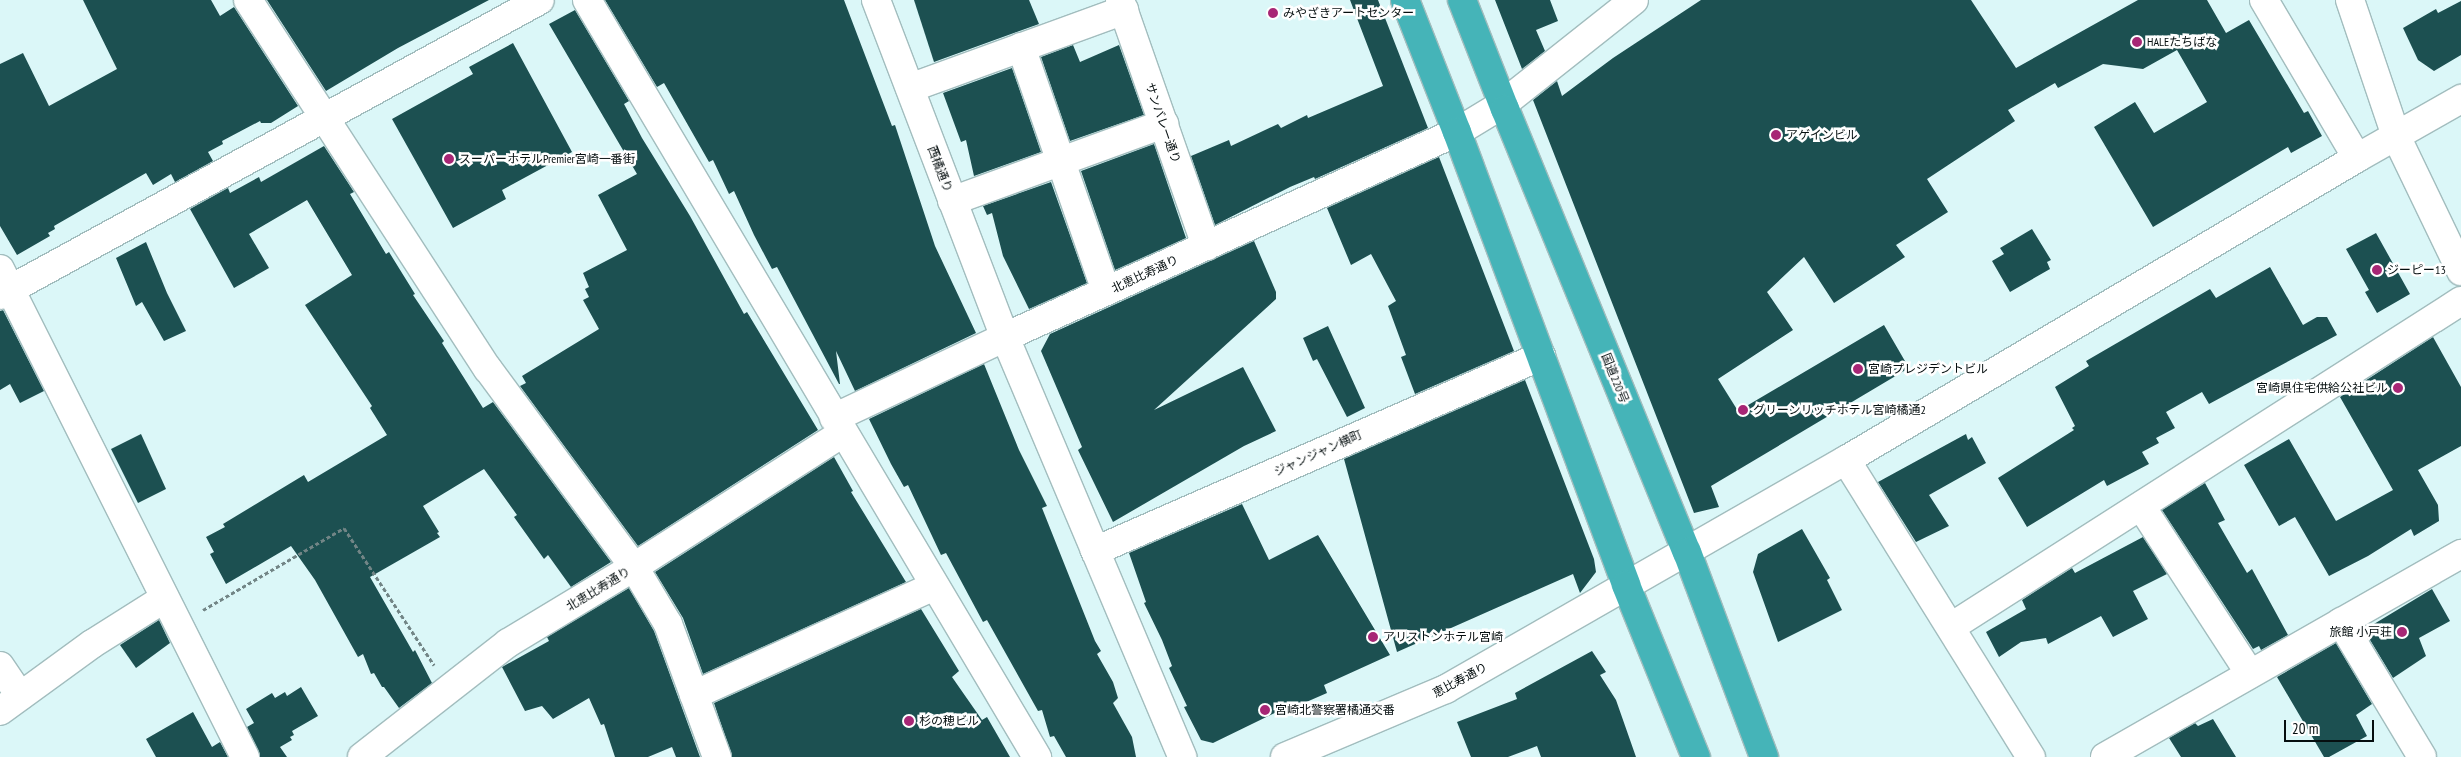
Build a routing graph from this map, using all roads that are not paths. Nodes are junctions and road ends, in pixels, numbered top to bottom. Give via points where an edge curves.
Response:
1 (248, 0) edge
2 (540, 0) edge
3 (587, 0) edge
4 (876, 0) edge
5 (1405, 0) edge
6 (1462, 0) edge
7 (1634, 0) edge
8 (2264, 0) edge
9 (2350, 0) edge
10 (1122, 5) edge
11 (1021, 46) junction
12 (910, 88) junction
13 (2461, 99) edge
14 (1503, 104) junction
15 (324, 118) junction
16 (1164, 124) junction
17 (1457, 132) junction
18 (2396, 136) junction
19 (2357, 158) junction
20 (1063, 161) junction
21 (952, 201) junction
22 (1206, 246) junction
23 (2461, 271) edge
24 (4, 284) edge
25 (1106, 291) junction
26 (2461, 301) edge
27 (1006, 337) junction
28 (1541, 356) junction
29 (838, 426) junction
30 (1846, 460) junction
31 (2141, 506) junction
32 (1095, 551) junction
33 (1687, 552) junction
34 (2461, 554) edge
35 (634, 567) junction
36 (1626, 585) junction
37 (934, 586) junction
38 (165, 598) junction
39 (2341, 622) junction
40 (1951, 627) junction
41 (0, 666) edge
42 (2250, 674) junction
43 (694, 695) junction
44 (10, 704) edge
45 (245, 757) edge
46 (362, 757) edge
47 (717, 757) edge
48 (1036, 757) edge
49 (1182, 757) edge
50 (1285, 757) edge
51 (1696, 757) edge
52 (1764, 757) edge
53 (2031, 757) edge
54 (2105, 757) edge
55 (2422, 757) edge

1 - 15 street
2 - 15 street
3 - 29 street
4 - 12 street, 西橘通り
5 - 17 highway
6 - 14 highway, 国道220号
7 - 14 street, 北恵比寿通り
8 - 19 street
9 - 18 street
10 - 11 street
10 - 16 street, サンバレー通り
11 - 12 street
11 - 20 street
12 - 21 street, 西橘通り
13 - 18 street, 恵比寿通り
14 - 17 street, 北恵比寿通り
14 - 33 highway, 国道220号
15 - 24 street
15 - 35 street via 488,369
16 - 20 street
16 - 22 street, サンバレー通り
17 - 22 street, 北恵比寿通り
17 - 28 highway
18 - 19 street, 恵比寿通り
18 - 23 street
19 - 30 street, 恵比寿通り
20 - 21 street
20 - 25 street
21 - 27 street, 西橘通り
22 - 25 street, 北恵比寿通り
24 - 38 street
25 - 27 street, 北恵比寿通り
26 - 31 street
27 - 29 street, 北恵比寿通り
27 - 32 street, 西橘通り
28 - 32 street, ジャンジャン横町
28 - 36 highway
29 - 35 street, 北恵比寿通り
29 - 37 street
30 - 33 street, 恵比寿通り
30 - 40 street
31 - 40 street
31 - 42 street
32 - 49 street, 西橘通り
33 - 36 street, 恵比寿通り
33 - 52 highway, 国道220号
34 - 39 street
35 - 43 street via 668,624
35 - 46 street, 北恵比寿通り via 508,643
36 - 50 street, 恵比寿通り via 1446,689
36 - 51 highway
37 - 43 street
37 - 48 street
38 - 44 street via 92,644
38 - 45 street
39 - 42 street
39 - 55 street
40 - 53 street
41 - 44 street
42 - 54 street
43 - 47 street

